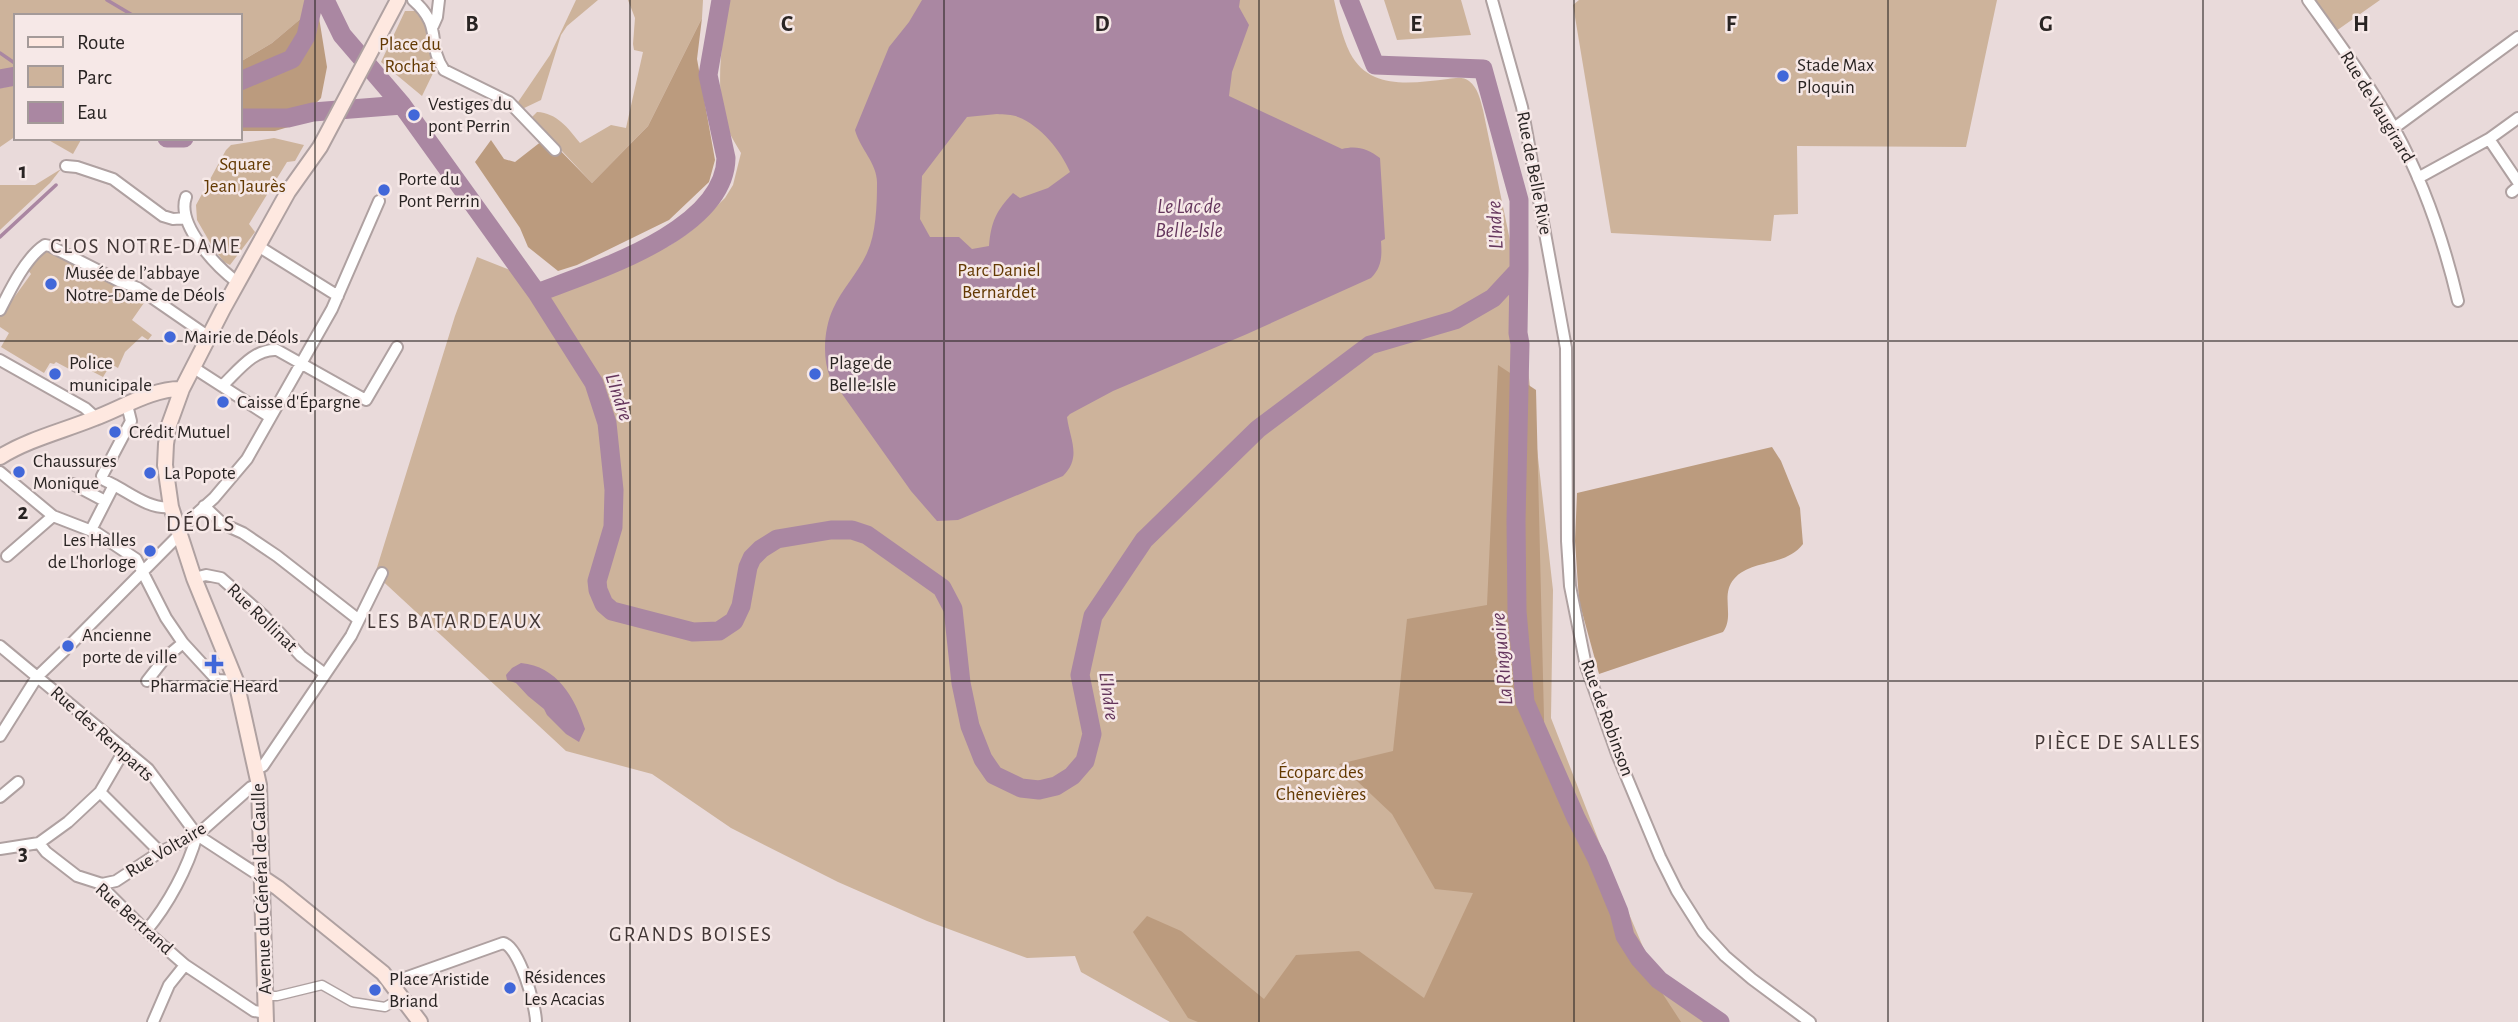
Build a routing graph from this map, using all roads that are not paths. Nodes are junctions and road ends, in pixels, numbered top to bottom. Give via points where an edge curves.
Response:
1 (398, 0) edge
2 (413, 0) edge
3 (439, 0) edge
4 (1492, 0) edge
5 (2308, 0) edge
6 (433, 26) junction
7 (2518, 37) edge
8 (2518, 118) edge
9 (2394, 128) junction
10 (2490, 139) junction
11 (555, 150) dead end
12 (66, 166) dead end
13 (2418, 178) junction
14 (2516, 187) edge
15 (186, 197) dead end
16 (379, 201) dead end
17 (186, 218) junction
18 (258, 246) junction
19 (237, 282) junction
20 (338, 296) junction
21 (2458, 301) dead end
22 (0, 310) edge
23 (209, 337) junction
24 (397, 347) dead end
25 (1566, 348) joint
26 (0, 360) edge
27 (301, 365) junction
28 (194, 368) junction
29 (222, 386) junction
30 (182, 389) junction
31 (127, 405) junction
32 (270, 417) junction
33 (96, 418) junction
34 (0, 457) edge
35 (0, 472) edge
36 (73, 484) dead end
37 (114, 485) junction
38 (105, 501) junction
39 (204, 506) junction
40 (171, 507) junction
41 (53, 516) junction
42 (91, 530) junction
43 (178, 531) junction
44 (7, 556) dead end
45 (145, 572) junction
46 (382, 573) dead end
47 (194, 578) junction
48 (359, 620) junction
49 (183, 643) junction
50 (0, 646) edge
51 (325, 674) junction
52 (37, 677) junction
53 (147, 681) dead end
54 (236, 681) junction
55 (0, 736) edge
56 (125, 749) junction
57 (256, 769) junction
58 (18, 782) dead end
59 (260, 785) junction
60 (100, 792) junction
61 (0, 797) edge
62 (197, 835) junction
63 (39, 843) junction
64 (0, 849) edge
65 (160, 852) junction
66 (263, 878) junction
67 (102, 884) junction
68 (146, 931) junction
69 (185, 965) junction
70 (397, 991) junction
71 (265, 996) junction
72 (266, 1017) edge
73 (153, 1022) edge
74 (421, 1022) edge
75 (536, 1022) edge
76 (1810, 1022) edge

1 - 18 main road, Avenue du Général de Gaulle via 320,147
2 - 6 street
3 - 6 street
4 - 25 street, Rue de Belle Rive via 1522,107
5 - 9 street, Rue de Vaugirard
6 - 11 street via 444,70 509,103
7 - 9 street
8 - 10 street
9 - 13 street, Rue de Vaugirard
10 - 13 street
10 - 14 street
12 - 17 street via 113,179 163,216
13 - 21 street, Rue de Vaugirard
15 - 17 street
16 - 20 street
17 - 19 street via 209,256
18 - 19 main road, Avenue du Général de Gaulle
18 - 20 street
19 - 23 main road, Avenue du Général de Gaulle
20 - 27 street
22 - 23 street via 32,259 41,248 50,246 138,288
23 - 28 main road, Avenue du Général de Gaulle
24 - 27 street via 366,400
25 - 76 street, Rue de Robinson via 1570,586 1586,666 1601,709 1660,857 1703,932 1752,979
26 - 33 street
27 - 29 street via 267,349
27 - 32 street
28 - 29 street
28 - 30 main road, Avenue du Général de Gaulle
29 - 32 street
30 - 31 main road via 165,390
30 - 40 main road, Avenue du Général de Gaulle via 166,444
31 - 33 main road
31 - 37 street via 131,421 102,476
32 - 39 street via 247,459
33 - 34 main road
35 - 41 street
36 - 38 street
37 - 38 street
37 - 40 street via 153,506
38 - 42 street
39 - 43 street
39 - 48 street
40 - 43 main road, Avenue du Général de Gaulle
41 - 42 street
41 - 44 street
42 - 45 street via 136,559
43 - 45 street
43 - 47 main road, Avenue du Général de Gaulle
45 - 49 street
45 - 52 street
46 - 48 street
47 - 51 street, Rue Rollinat via 221,578
47 - 54 main road, Avenue du Général de Gaulle
48 - 51 street
49 - 53 street
49 - 54 street via 217,680
50 - 52 street, Rue des Remparts
51 - 57 street via 263,766
52 - 55 street
52 - 56 street, Rue des Remparts
54 - 57 main road, Avenue du Général de Gaulle
56 - 60 street
56 - 62 street, Rue des Remparts via 148,769
57 - 59 main road, Avenue du Général de Gaulle
58 - 61 street
59 - 62 street, Rue Voltaire via 251,787
59 - 66 main road, Avenue du Général de Gaulle
60 - 63 street
60 - 65 street
62 - 65 street, Rue Voltaire
62 - 66 street, Rue des Remparts
62 - 68 street via 158,917
63 - 64 street
63 - 67 street, Rue Bertrand via 77,876
65 - 67 street, Rue Voltaire via 116,881
66 - 70 main road via 379,970
66 - 71 main road, Avenue du Général de Gaulle
67 - 68 street, Rue Bertrand
68 - 69 street, Rue Bertrand
69 - 72 street, Rue Bertrand
69 - 73 street via 169,985
70 - 71 street via 385,1007 352,1002 322,985
70 - 74 main road
70 - 75 street via 399,980 508,944 524,975
71 - 72 main road, Avenue du Général de Gaulle

